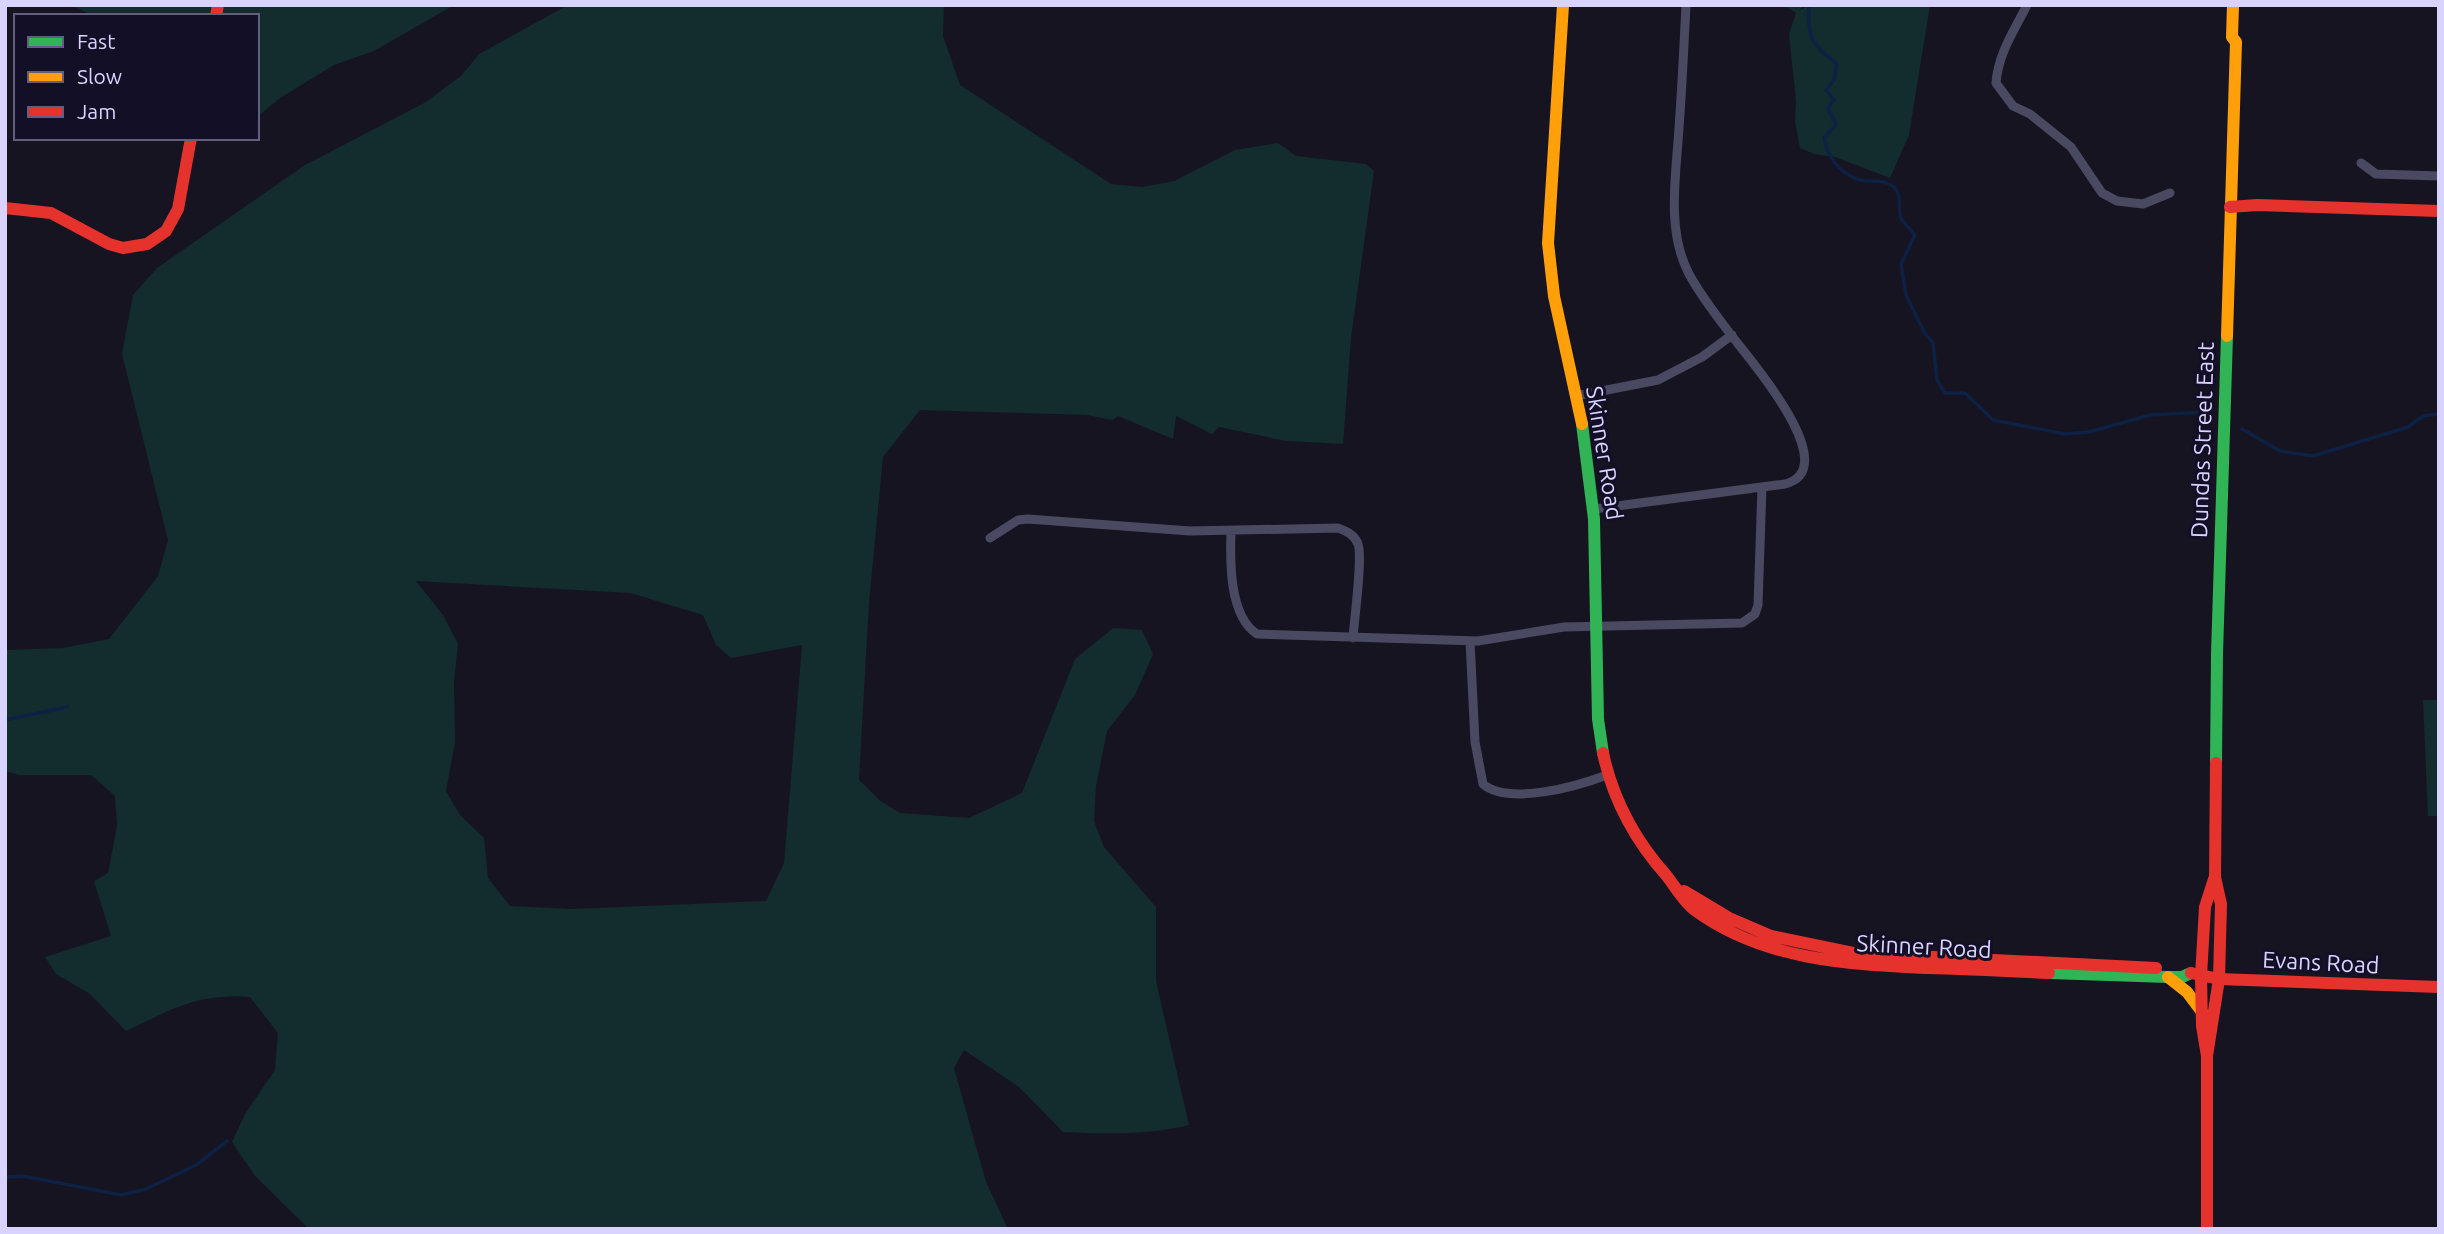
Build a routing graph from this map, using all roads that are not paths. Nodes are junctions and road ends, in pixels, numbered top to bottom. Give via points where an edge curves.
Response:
1 (1563, 5) edge
2 (1686, 5) edge
3 (2027, 5) edge
4 (2233, 5) edge
5 (191, 140) edge
6 (2361, 163) dead end
7 (2439, 176) edge
8 (2170, 193) dead end
9 (2230, 207) junction
10 (5, 208) edge
11 (2439, 211) edge
12 (1731, 335) junction
13 (1576, 396) junction
14 (1762, 487) junction
15 (1594, 509) junction
16 (1231, 532) junction
17 (990, 538) dead end
18 (1597, 625) junction
19 (1353, 638) junction
20 (1470, 641) junction
21 (1607, 775) junction
22 (2215, 877) junction
23 (1677, 887) junction
24 (2196, 974) junction
25 (2168, 977) junction
26 (2219, 979) junction
27 (2439, 987) edge
28 (2202, 1012) junction
29 (2207, 1056) junction
30 (2207, 1229) edge

1 - 13 street, Skinner Road via 1548,243 1550,276
2 - 12 street via 1675,219 1689,274
3 - 8 street via 1997,68 1996,83 2013,106 2071,147 2102,193 2117,201 2143,204
4 - 9 street, Dundas Street East via 2232,37 2236,42
5 - 10 street via 178,209 166,231 147,244 123,248 51,213
6 - 7 street via 2376,174
9 - 11 street
9 - 22 street, Dundas Street East
12 - 13 street via 1702,357 1658,380
12 - 14 street via 1785,407 1803,446 1804,468 1798,479
13 - 15 street, Skinner Road
14 - 15 street
14 - 18 street via 1755,614 1742,623
15 - 18 street, Skinner Road
16 - 17 street via 1028,519 1018,520
16 - 19 street via 1232,580 1250,630 1265,635
16 - 19 street via 1338,528 1353,536 1360,550
18 - 20 street
18 - 21 street, Skinner Road via 1598,719
19 - 20 street
20 - 21 street via 1475,742 1483,784 1497,792 1515,793 1570,787
21 - 23 street, Skinner Road via 1632,832
22 - 24 street, Dundas Street East
22 - 26 street, Dundas Street East via 2221,904
23 - 24 street, Skinner Road via 1771,936 1853,953
23 - 25 street, Skinner Road via 1693,909 1725,929 1793,955 1854,965
24 - 25 street, Skinner Road
24 - 26 street, Evans Road
24 - 28 street, Dundas Street East
25 - 28 street
26 - 27 street, Evans Road
26 - 29 street, Dundas Street East
28 - 29 street, Dundas Street East
29 - 30 street, Dundas Street East

